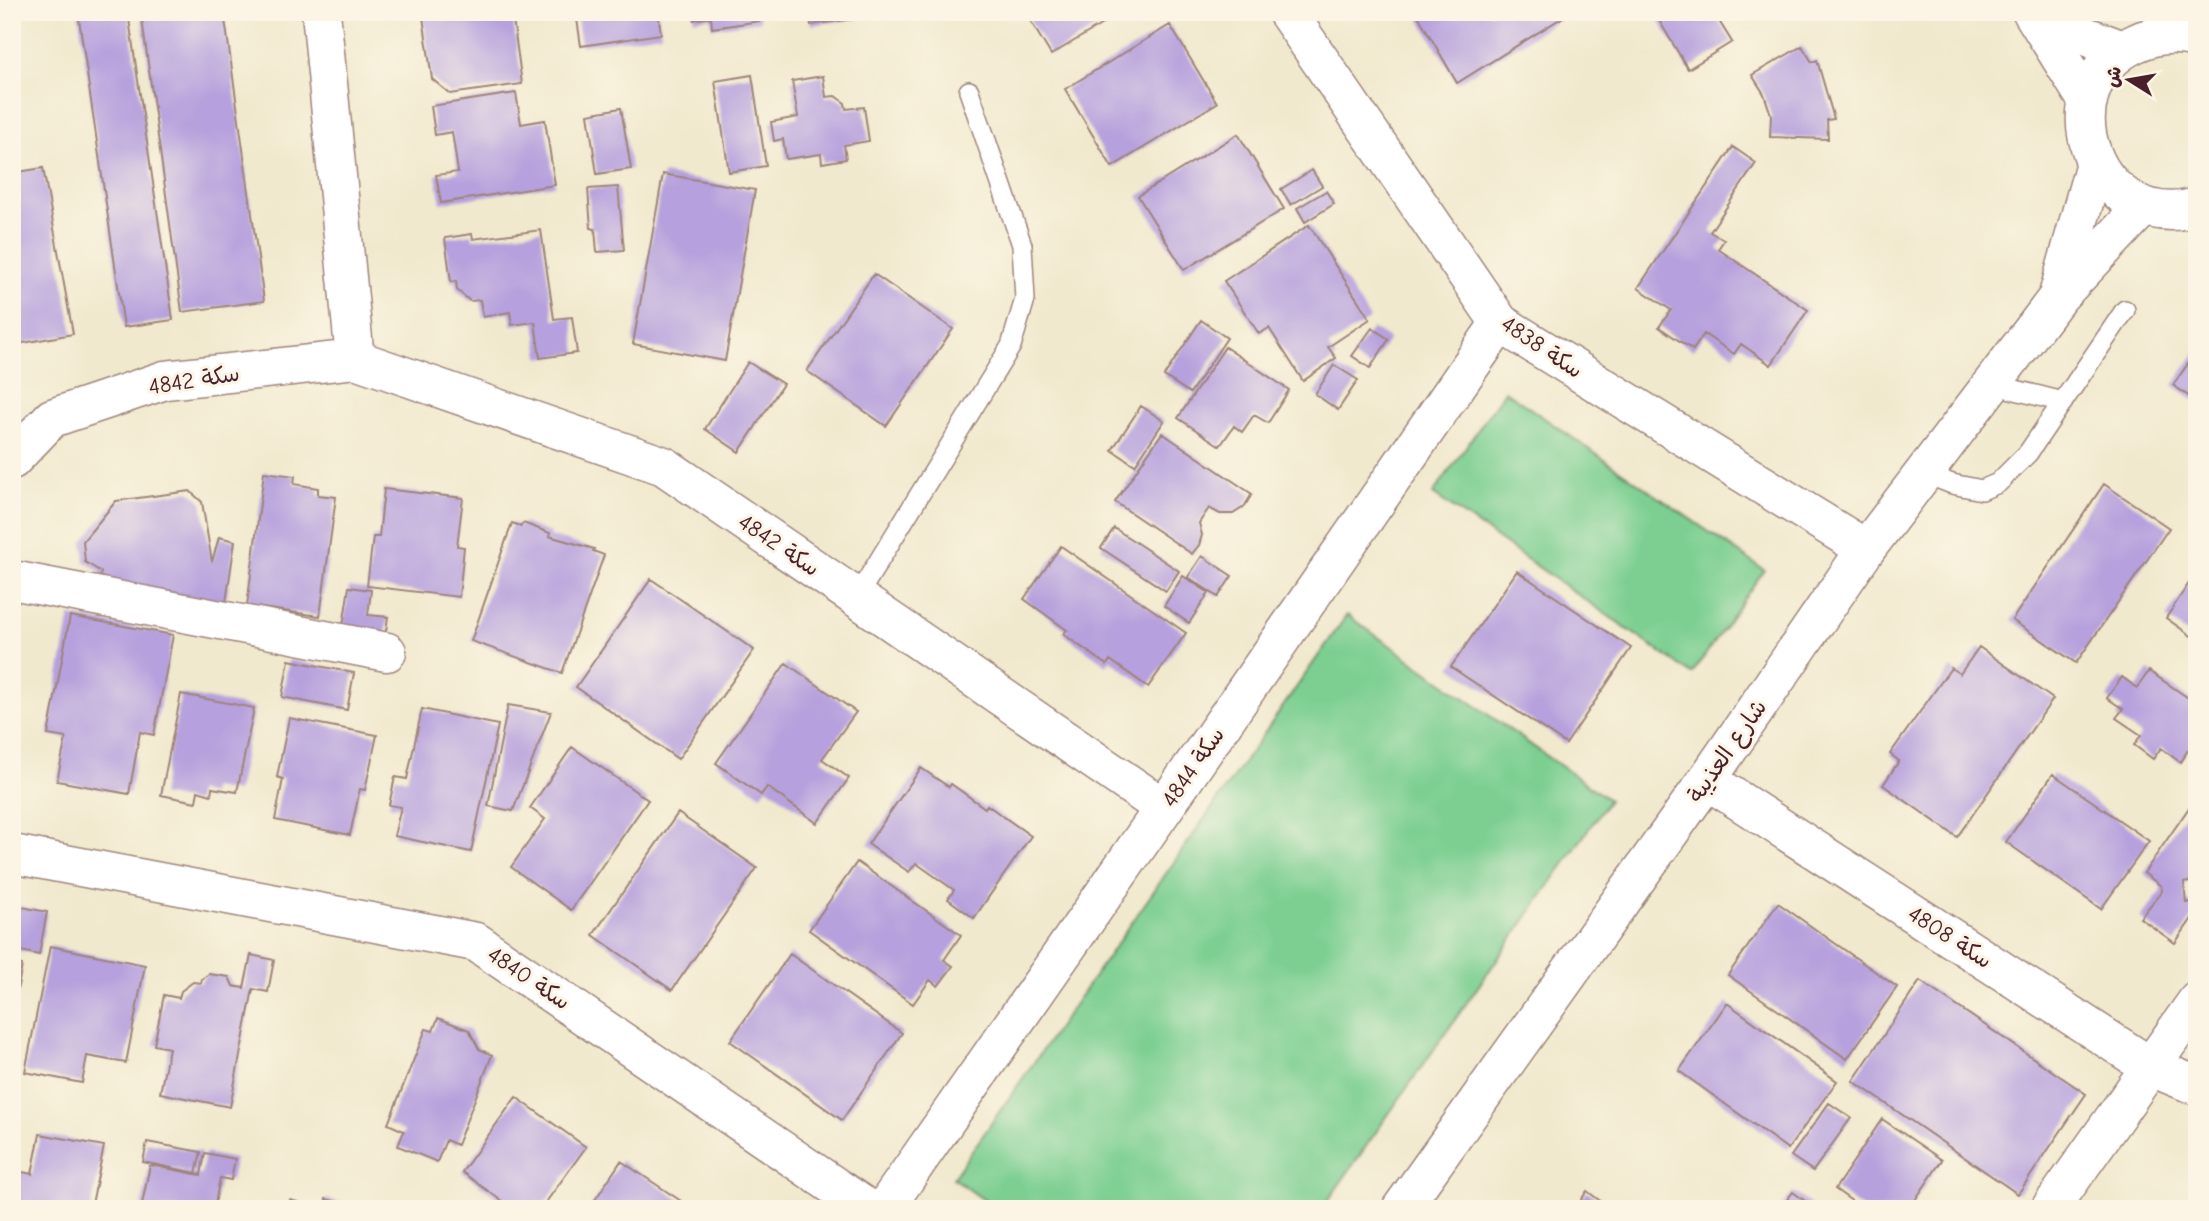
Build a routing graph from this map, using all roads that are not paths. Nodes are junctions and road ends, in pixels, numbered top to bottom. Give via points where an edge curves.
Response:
1 (321, 12) edge
2 (1287, 12) edge
3 (2035, 15) edge
4 (2189, 29) edge
5 (2123, 50) junction
6 (969, 91) dead end
7 (2088, 102) junction
8 (2095, 163) junction
9 (2144, 205) junction
10 (2197, 206) edge
11 (2058, 297) junction
12 (2125, 310) dead end
13 (1500, 323) junction
14 (355, 359) junction
15 (1992, 384) junction
16 (2063, 402) junction
17 (12, 460) edge
18 (1924, 473) junction
19 (1867, 549) junction
20 (12, 580) edge
21 (856, 598) junction
22 (387, 652) dead end
23 (1707, 780) junction
24 (1164, 808) junction
25 (12, 854) edge
26 (2197, 1001) edge
27 (2151, 1067) junction
28 (2197, 1086) edge
29 (868, 1209) edge
30 (884, 1209) edge
31 (1401, 1209) edge
32 (2050, 1209) edge

1 - 14 street
2 - 13 street, سكة 4838
3 - 5 street
3 - 7 street
4 - 5 street via 2147,38
5 - 7 street via 2107,64
6 - 21 lane via 1022,245 1025,299 1011,346
7 - 8 street via 2085,123
8 - 9 street via 2116,189
8 - 11 street, شارع العذيبة
9 - 10 street via 2169,210
9 - 11 street, شارع العذيبة
11 - 15 street, شارع العذيبة
12 - 16 lane
13 - 19 street, سكة 4838
13 - 24 street, سكة 4844
14 - 17 street, سكة 4842 via 164,380 52,418
14 - 21 street, سكة 4842 via 663,466
15 - 16 lane
15 - 18 street, شارع العذيبة
16 - 18 lane via 2028,453 1998,483 1982,489
18 - 19 street, شارع العذيبة
19 - 23 street, شارع العذيبة
20 - 22 street
21 - 24 street, سكة 4842
23 - 27 street, سكة 4808
23 - 31 street, شارع العذيبة
24 - 30 street, سكة 4844
25 - 29 street, سكة 4840 via 476,942
26 - 27 street
27 - 28 street, سكة 4808
27 - 32 street

